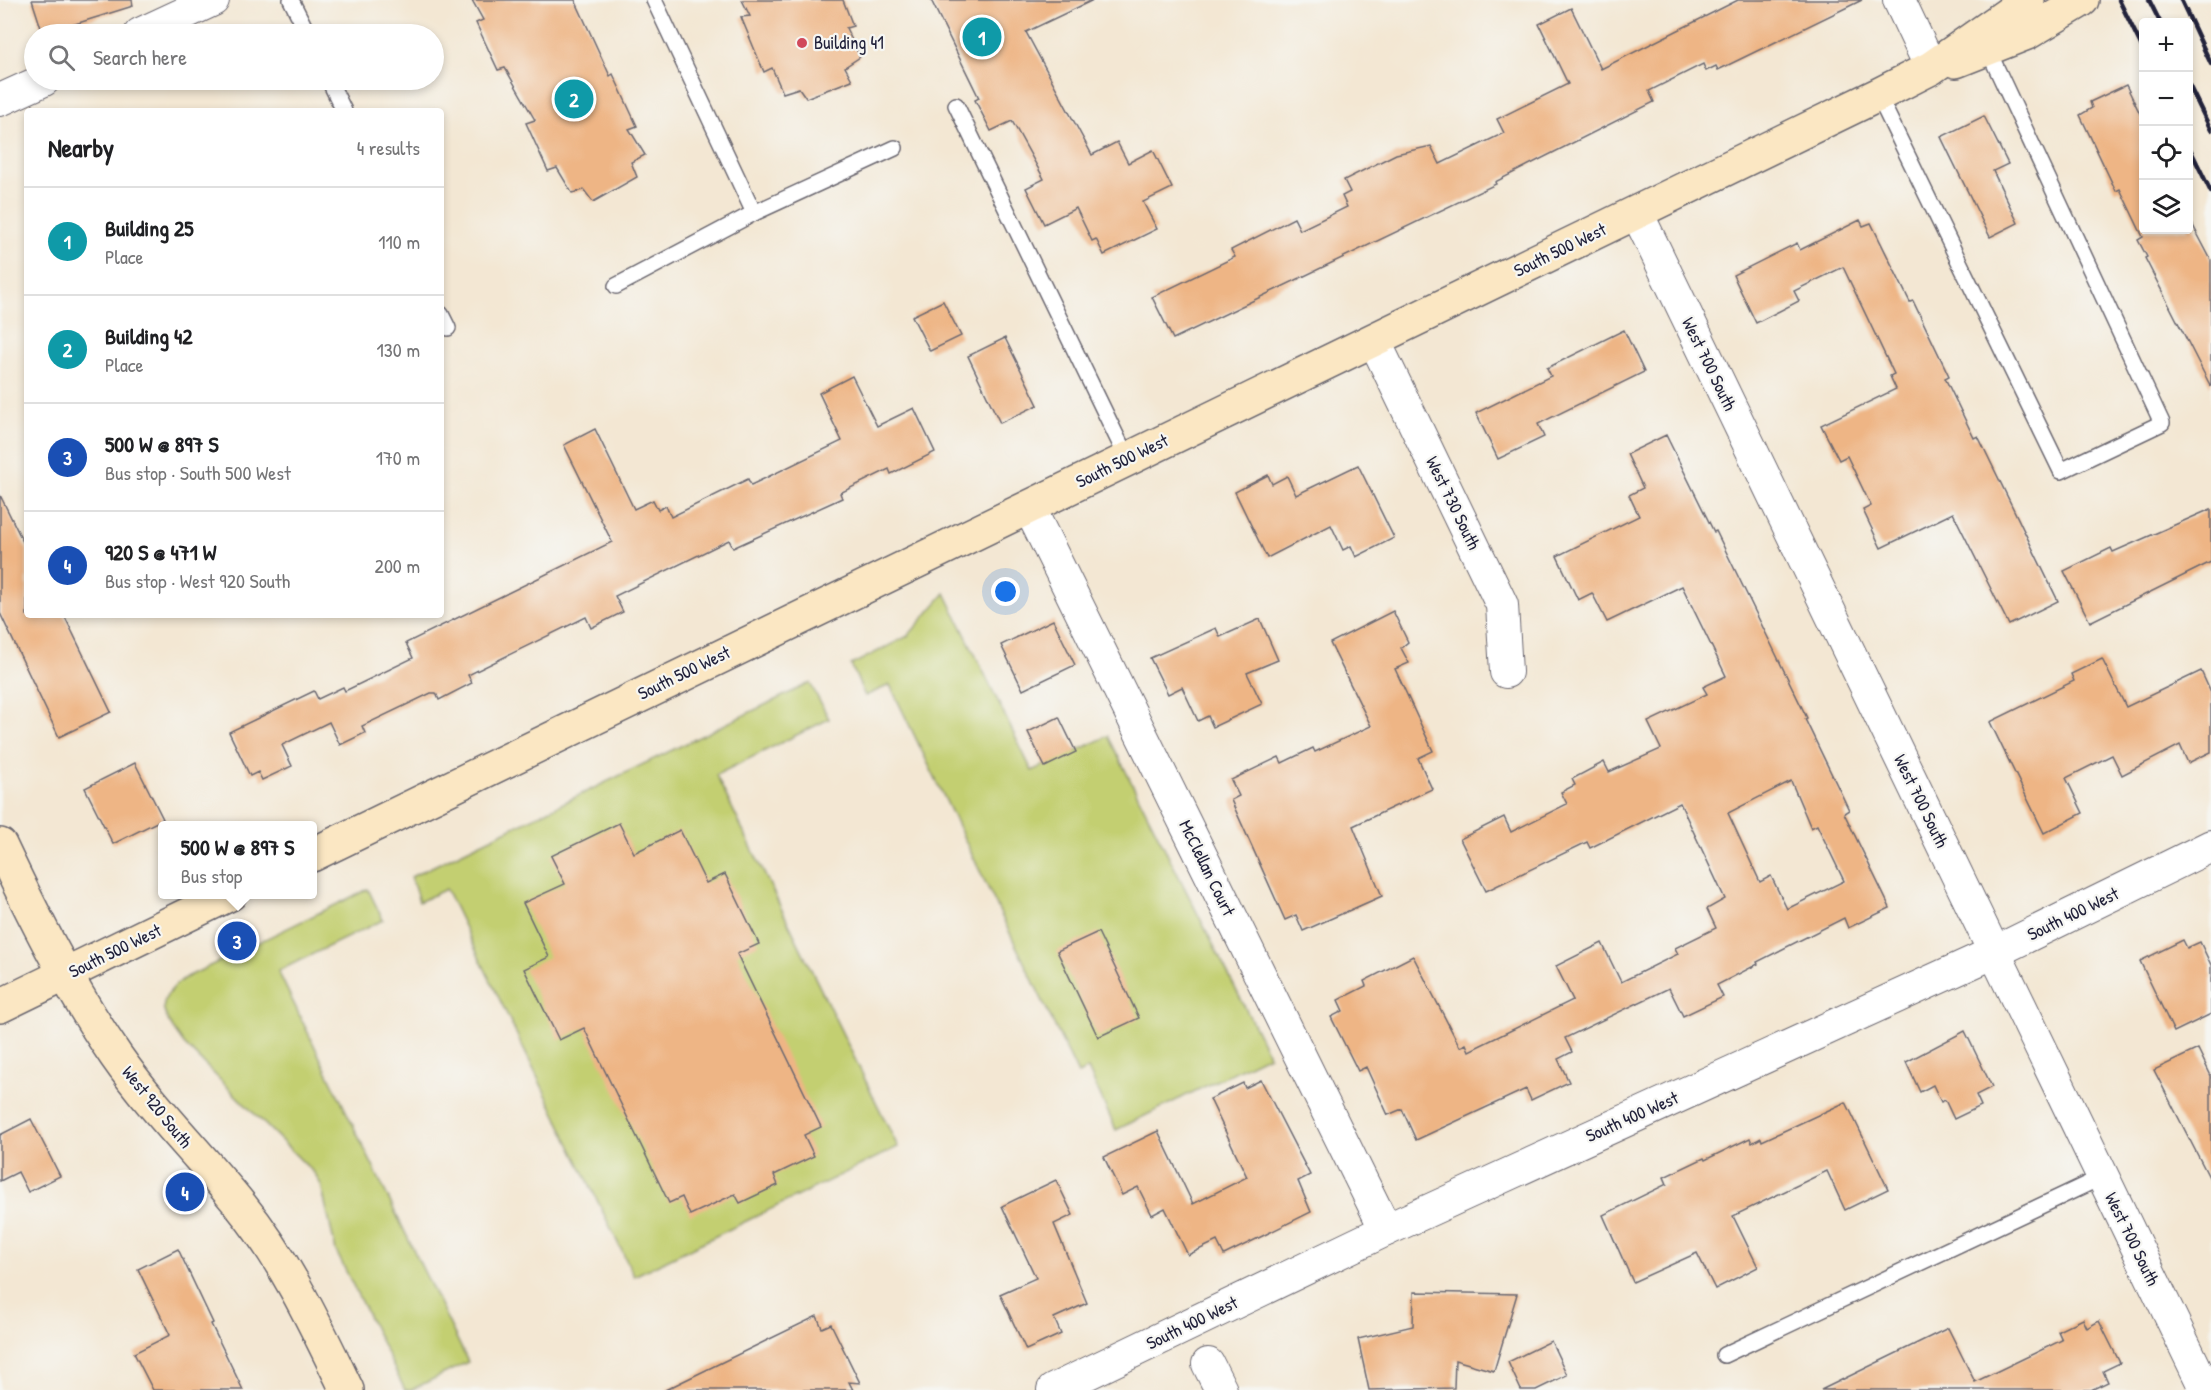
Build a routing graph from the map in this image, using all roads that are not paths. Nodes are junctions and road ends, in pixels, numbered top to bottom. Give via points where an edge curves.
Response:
1 (213, 0) edge
2 (291, 0) edge
3 (654, 0) edge
4 (1899, 0) edge
5 (2028, 0) edge
6 (2082, 0) edge
7 (161, 24) edge
8 (303, 24) edge
9 (1988, 50) junction
10 (1931, 68) junction
11 (24, 89) edge
12 (334, 90) edge
13 (1878, 95) junction
14 (0, 100) edge
15 (956, 105) dead end
16 (343, 108) edge
17 (895, 148) dead end
18 (754, 213) junction
19 (1636, 213) junction
20 (616, 286) dead end
21 (1374, 340) junction
22 (1128, 458) junction
23 (1029, 507) junction
24 (1506, 672) dead end
25 (0, 845) edge
26 (2211, 846) edge
27 (317, 853) edge
28 (220, 899) edge
29 (1995, 952) junction
30 (66, 975) junction
31 (0, 1006) edge
32 (2102, 1177) junction
33 (1386, 1230) junction
34 (1724, 1355) dead end
35 (2207, 1387) edge
36 (347, 1390) edge
37 (1053, 1390) edge

1 - 7 street
2 - 8 lane
3 - 18 lane
4 - 10 street
5 - 10 main road, South 500 West
6 - 9 main road, South 500 West via 2027,33
9 - 10 main road, South 500 West
9 - 13 lane via 2162,423 2061,471
10 - 13 main road, South 500 West
11 - 14 street
12 - 16 lane
13 - 19 main road, South 500 West
15 - 22 lane
17 - 18 lane
18 - 20 lane
19 - 21 main road, South 500 West
19 - 29 street, West 700 South
21 - 22 main road, South 500 West
21 - 24 street, West 730 South via 1502,604
22 - 23 main road, South 500 West
23 - 27 main road, South 500 West
23 - 33 street, McClellan Court
25 - 30 main road, West 920 South
26 - 29 street, South 400 West
28 - 30 main road, South 500 West
29 - 32 street, West 700 South
29 - 33 street, South 400 West
30 - 31 main road, South 500 West
30 - 36 main road, West 920 South via 139,1088 265,1239 303,1302
32 - 34 lane
32 - 35 street, West 700 South
33 - 37 street, South 400 West

